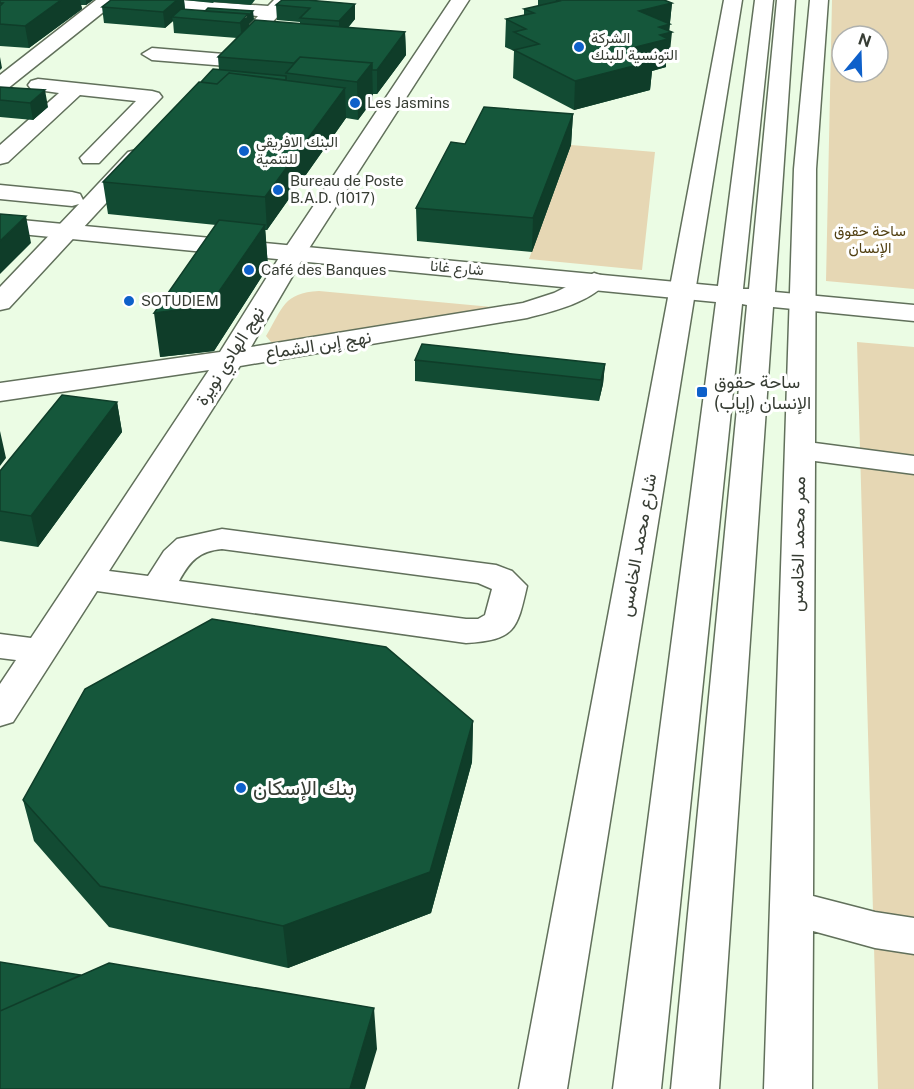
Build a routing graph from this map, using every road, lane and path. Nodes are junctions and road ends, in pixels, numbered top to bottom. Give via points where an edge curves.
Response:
1 (107, 0) edge
2 (460, 0) edge
3 (733, 0) edge
4 (764, 0) edge
5 (786, 0) edge
6 (819, 0) edge
7 (278, 6) edge
8 (249, 36) junction
9 (273, 38) edge
10 (152, 54) dead end
11 (227, 60) junction
12 (9, 69) edge
13 (205, 82) edge
14 (0, 85) edge
15 (38, 85) dead end
16 (75, 89) junction
17 (153, 139) edge
18 (0, 157) edge
19 (91, 158) dead end
20 (0, 192) edge
21 (72, 199) dead end
22 (0, 225) edge
23 (66, 231) junction
24 (294, 253) junction
25 (594, 281) junction
26 (684, 290) junction
27 (730, 294) junction
28 (762, 297) junction
29 (802, 301) junction
30 (0, 302) edge
31 (914, 314) edge
32 (230, 359) junction
33 (0, 392) edge
34 (800, 450) junction
35 (914, 465) edge
36 (87, 579) junction
37 (158, 589) junction
38 (0, 646) edge
39 (40, 651) junction
40 (0, 713) edge
41 (790, 908) junction
42 (914, 936) edge
43 (543, 1089) edge
44 (638, 1089) edge
45 (695, 1089) edge
46 (788, 1089) edge

1 - 7 street
1 - 12 street
2 - 24 street, نهج الهادي نويرة via 415,48
3 - 26 street, شارع محمد الخامس
4 - 27 street
5 - 28 street
6 - 29 street, ممر محمد الخامس via 805,169
7 - 8 street
8 - 9 street
8 - 11 street
10 - 11 street
11 - 13 street
12 - 14 street
15 - 16 street
16 - 18 street
16 - 19 street via 152,97
17 - 23 street
20 - 21 street
22 - 23 street, شارع غانا
23 - 24 street, شارع غانا
23 - 30 street
24 - 25 street, شارع غانا
24 - 32 street, نهج الهادي نويرة
25 - 26 street, شارع غانا
25 - 32 street, نهج إبن الشماع via 563,299 527,310
26 - 27 street, شارع غانا
26 - 43 street, شارع محمد الخامس
27 - 28 street, شارع غانا
27 - 44 street
28 - 29 street, شارع غانا
28 - 45 street
29 - 31 street, شارع غانا
29 - 34 street, ممر محمد الخامس
32 - 33 street, نهج إبن الشماع
32 - 36 street, نهج الهادي نويرة
34 - 35 street
34 - 41 street, ممر محمد الخامس
36 - 37 street
36 - 39 street, نهج الهادي نويرة
37 - 37 street via 466,631 485,630 501,621 510,586 484,573 222,538 199,540 185,547
38 - 39 street
39 - 40 street, نهج الهادي نويرة
41 - 42 street
41 - 46 street, ممر محمد الخامس

